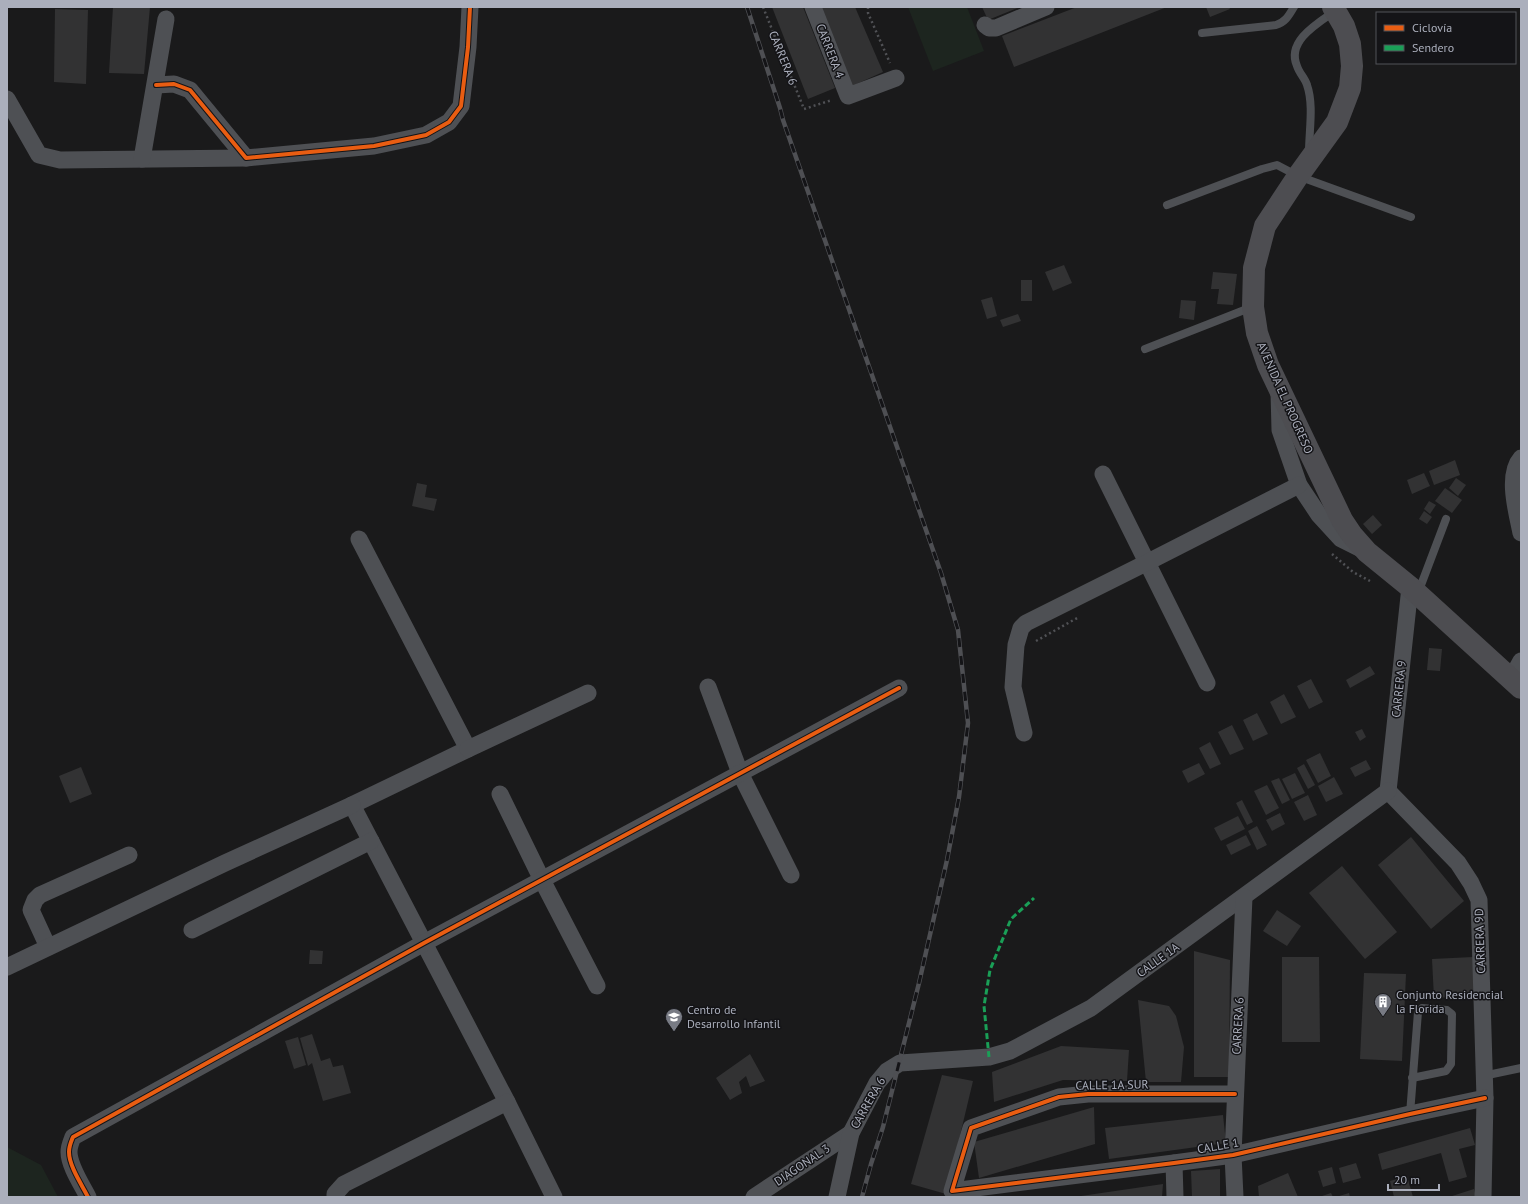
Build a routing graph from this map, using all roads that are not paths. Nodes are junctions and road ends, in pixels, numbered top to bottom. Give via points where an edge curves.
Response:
1 (470, 7) edge
2 (813, 7) edge
3 (1046, 7) edge
4 (1294, 7) edge
5 (1334, 9) edge
6 (166, 19) dead end
7 (985, 25) dead end
8 (1202, 33) dead end
9 (896, 78) road end
10 (156, 85) junction
11 (7, 99) edge
12 (246, 158) junction
13 (142, 159) junction
14 (1303, 169) junction
15 (1168, 205) dead end
16 (1411, 218) dead end
17 (1253, 307) junction
18 (1145, 348) dead end
19 (1278, 388) junction
20 (1521, 458) edge
21 (1103, 474) dead end
22 (1299, 485) junction
23 (1446, 519) dead end
24 (1521, 533) edge
25 (359, 539) dead end
26 (1367, 552) junction
27 (1148, 562) junction
28 (1414, 590) junction
29 (1518, 676) edge
30 (1207, 683) dead end
31 (708, 687) dead end
32 (899, 688) dead end
33 (588, 693) dead end
34 (1024, 733) dead end
35 (468, 749) junction
36 (740, 773) junction
37 (1388, 790) junction
38 (500, 794) dead end
39 (352, 805) junction
40 (371, 841) junction
41 (129, 855) dead end
42 (791, 875) dead end
43 (542, 880) junction
44 (1244, 897) junction
45 (192, 930) dead end
46 (424, 943) junction
47 (48, 947) junction
48 (7, 967) edge
49 (597, 986) dead end
50 (900, 1063) joint
51 (1521, 1068) edge
52 (1483, 1076) junction
53 (1412, 1078) junction
54 (1235, 1094) junction
55 (1485, 1098) junction
56 (507, 1102) junction
57 (1410, 1114) junction
58 (851, 1133) junction
59 (1232, 1155) junction
60 (1174, 1163) junction
61 (952, 1191) joint
62 (88, 1197) edge
63 (336, 1197) edge
64 (554, 1197) edge
65 (754, 1197) edge
66 (837, 1197) edge
67 (1175, 1197) edge
68 (1235, 1197) edge
69 (1483, 1197) edge

1 - 12 street via 461,106 449,122 426,135 374,146
2 - 9 street, CARRERA 4 via 848,96
3 - 7 street via 996,28
4 - 8 lane via 1287,18 1276,25
5 - 14 main road, AVENIDA EL PROGRESO via 1344,26 1350,44 1350,88 1337,122
5 - 14 lane via 1312,27 1296,47 1294,55 1296,66 1307,84 1310,106
6 - 10 street
10 - 12 street via 174,84 190,90
10 - 13 street
11 - 13 street via 39,156 60,160
12 - 13 street
14 - 15 lane via 1277,165 1262,169
14 - 16 lane
14 - 17 main road, AVENIDA EL PROGRESO via 1265,226 1254,268
17 - 18 lane
17 - 19 main road, AVENIDA EL PROGRESO via 1257,333
19 - 22 street via 1280,430
19 - 26 main road, AVENIDA EL PROGRESO via 1342,520
20 - 24 street via 1513,482
21 - 27 street
22 - 26 street via 1319,515 1341,539
22 - 27 street
23 - 28 lane
25 - 35 street
26 - 28 main road, AVENIDA EL PROGRESO
27 - 30 street
27 - 34 street via 1026,623 1021,628 1016,645 1013,687
28 - 29 main road, AVENIDA EL PROGRESO
28 - 37 street, CARRERA 9
31 - 36 street
32 - 36 street
33 - 35 street
35 - 39 street
36 - 42 street
36 - 43 street
37 - 44 street, CALLE 1A
37 - 52 street, CARRERA 9D via 1458,863 1479,900
38 - 43 street
39 - 40 street
39 - 47 street
40 - 45 street
40 - 46 street
41 - 47 street via 40,895 35,900 31,910
43 - 46 street
43 - 49 street
44 - 50 street, CALLE 1A via 1091,1008 1010,1051 989,1058
44 - 54 street, CARRERA 6
46 - 56 street
46 - 62 street via 74,1137 69,1154
47 - 48 street
50 - 58 street, CARRERA 6 via 887,1071 877,1083
51 - 52 lane
52 - 55 street, CARRERA 9D
53 - 53 lane via 1418,1012 1422,1008 1447,1010 1452,1014 1451,1064 1446,1071
53 - 57 lane
54 - 59 street, CARRERA 6
54 - 61 street, CALLE 1A SUR via 1088,1094 1059,1097 971,1128
55 - 57 street, CALLE 1
55 - 69 street, CARRERA 9D
56 - 63 street via 344,1184 335,1194
56 - 64 street
57 - 59 street, CALLE 1
58 - 65 street, DIAGONAL 3
58 - 66 street, CARRERA 6
59 - 60 street, CALLE 1
59 - 68 street
60 - 61 street, CALLE 1
60 - 67 street

